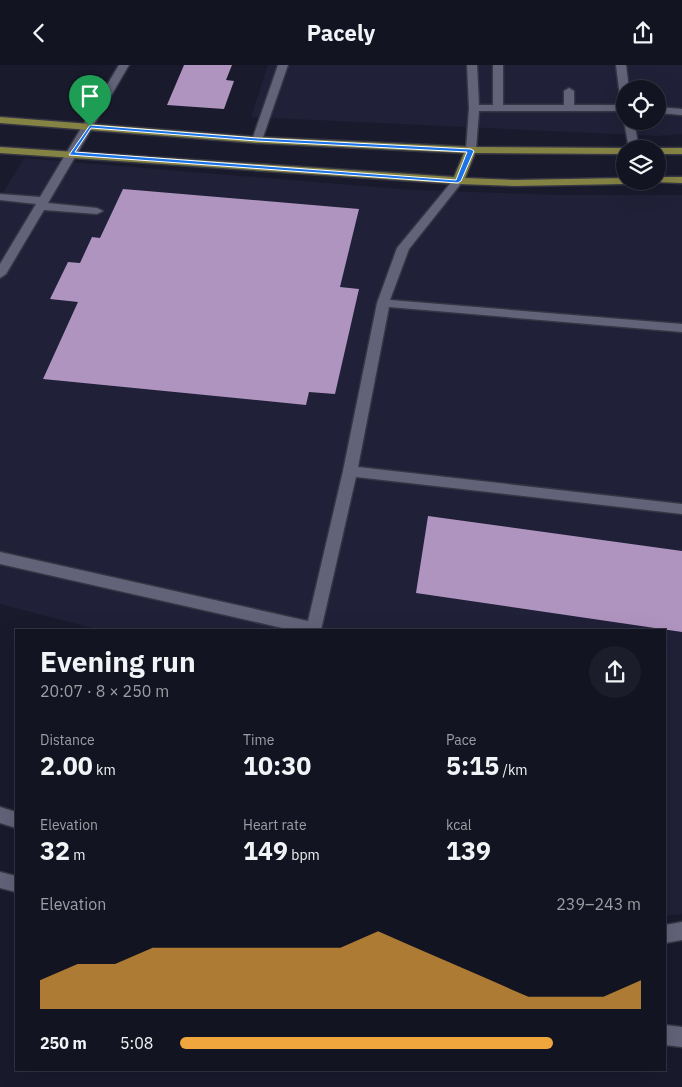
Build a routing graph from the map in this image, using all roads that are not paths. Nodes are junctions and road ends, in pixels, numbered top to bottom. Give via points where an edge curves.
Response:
1 (124, 65) edge
2 (283, 65) edge
3 (472, 65) edge
4 (498, 65) edge
5 (621, 65) edge
6 (623, 80) edge
7 (569, 91) dead end
8 (474, 108) junction
9 (498, 108) junction
10 (616, 108) edge
11 (568, 109) junction
12 (666, 111) edge
13 (682, 112) edge
14 (0, 119) edge
15 (90, 126) junction
16 (257, 140) junction
17 (0, 150) edge
18 (471, 151) junction
19 (616, 151) edge
20 (666, 151) edge
21 (682, 151) edge
22 (72, 154) junction
23 (666, 180) edge
24 (682, 180) edge
25 (458, 181) junction
26 (616, 181) edge
27 (0, 197) edge
28 (42, 204) junction
29 (97, 211) dead end
30 (0, 274) edge
31 (383, 303) junction
32 (682, 328) edge
33 (350, 471) junction
34 (682, 509) edge
35 (0, 558) edge
36 (0, 815) edge
37 (15, 820) edge
38 (0, 880) edge
39 (15, 884) edge
40 (682, 931) edge
41 (666, 934) edge
42 (666, 1035) edge
43 (682, 1037) edge

1 - 15 street
2 - 16 street
3 - 8 street
4 - 9 street
5 - 6 street
7 - 11 street
8 - 9 street
8 - 18 street
9 - 11 street
10 - 11 street
12 - 13 street
14 - 15 main road
15 - 16 main road
15 - 22 street
16 - 18 main road
17 - 22 main road
18 - 19 main road
18 - 25 main road
20 - 21 main road
22 - 25 main road
22 - 28 street
23 - 24 main road
25 - 26 main road
25 - 31 street via 403,248
27 - 28 street
28 - 29 street
28 - 30 street
31 - 32 street
31 - 33 street
33 - 34 street
33 - 35 street via 314,629
36 - 37 street
38 - 39 street
40 - 41 street
42 - 43 street

